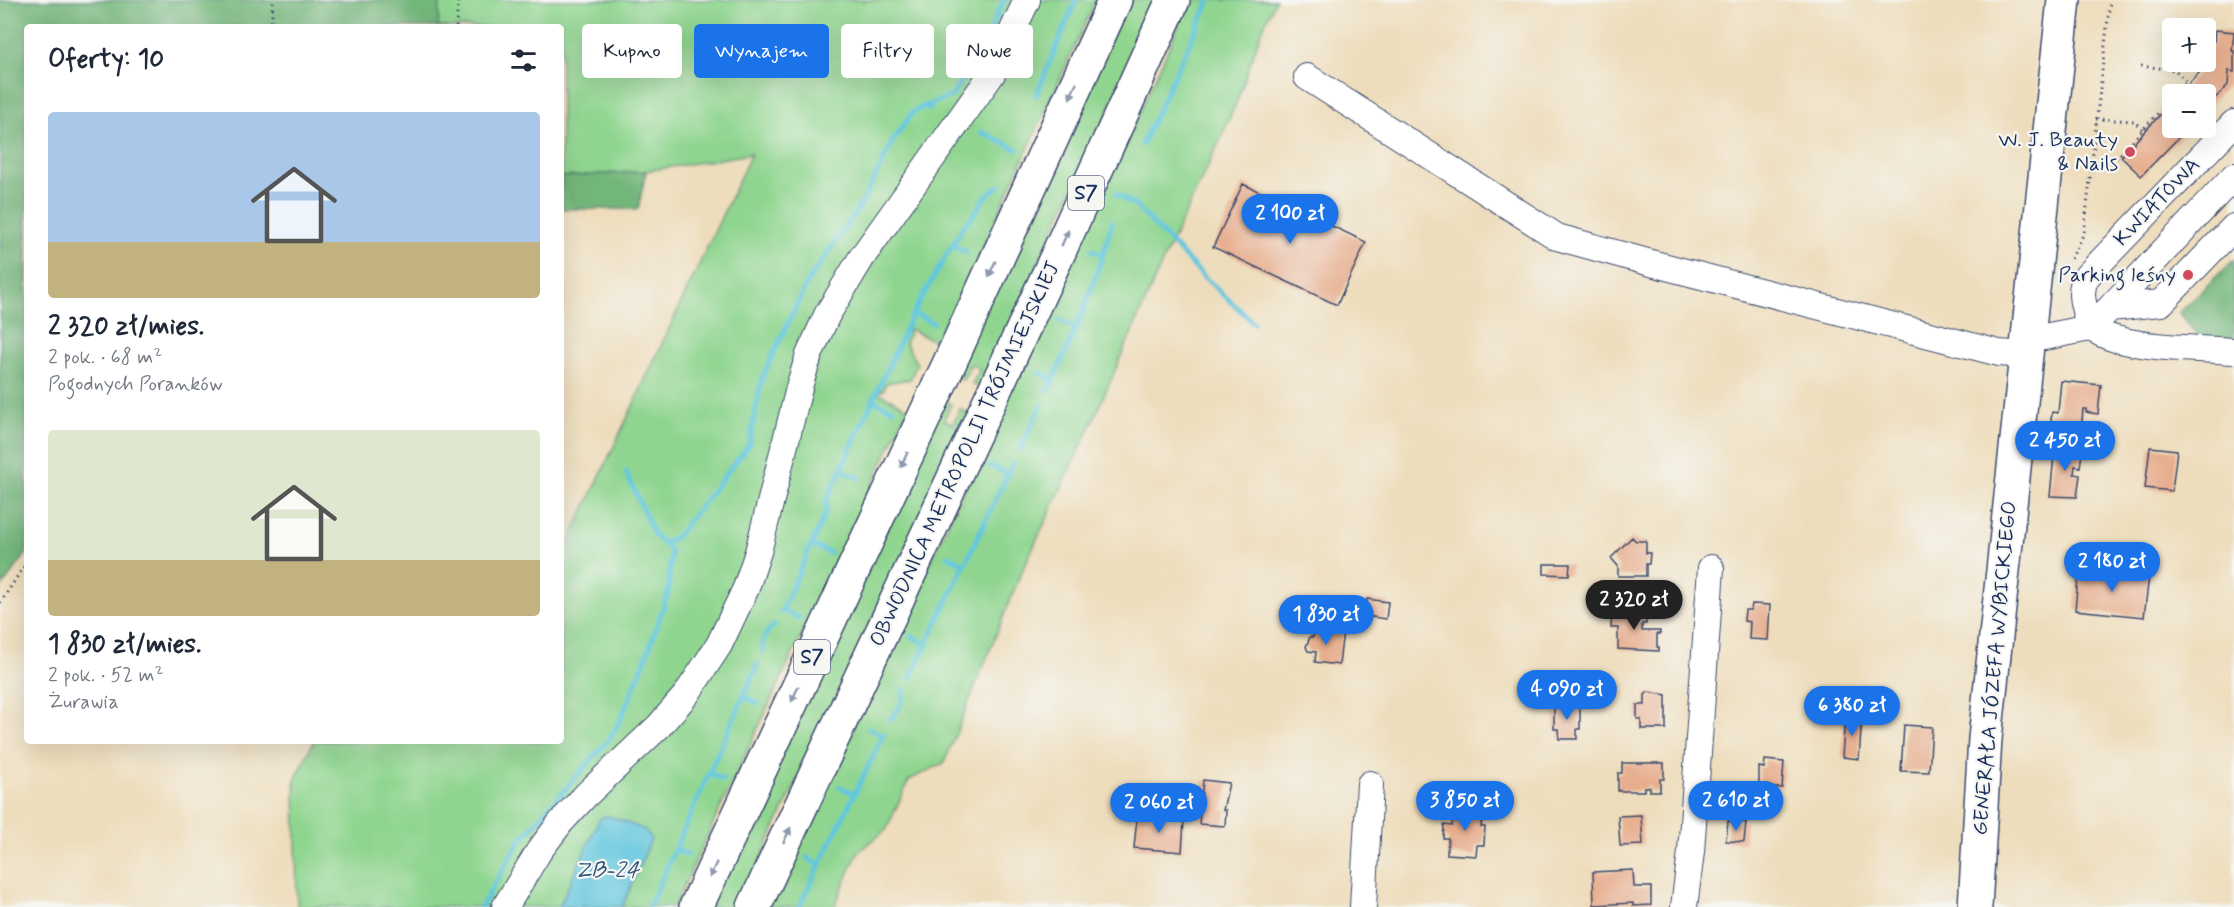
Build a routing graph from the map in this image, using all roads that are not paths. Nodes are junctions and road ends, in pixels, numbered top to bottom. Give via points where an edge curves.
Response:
1 (1027, 0) edge
2 (1115, 0) edge
3 (1173, 0) edge
4 (2064, 0) edge
5 (1307, 77) dead end
6 (2234, 123) edge
7 (2234, 176) edge
8 (2234, 226) edge
9 (2110, 308) junction
10 (2090, 328) junction
11 (2028, 345) junction
12 (2234, 351) edge
13 (1711, 568) dead end
14 (1370, 784) dead end
15 (505, 907) edge
16 (696, 907) edge
17 (754, 907) edge
18 (1363, 907) edge
19 (1684, 907) edge
20 (1975, 907) edge

1 - 15 street via 992,74 862,257 827,315 800,384 758,552 719,645 686,695 659,726 561,822
2 -> 16 main road, S7
17 -> 3 main road, OBWODNICA METROPOLII TRÓJMIEJSKIEJ / S7
4 - 11 main road, GENERAŁA JÓZEFA WYBICKIEGO
5 - 11 street via 1557,237 1999,353
6 - 10 street, KWIATOWA via 2087,276 2081,290
7 - 9 street
8 - 9 street via 2160,303
9 - 10 street
10 - 11 street via 2044,337
10 - 12 street via 2114,339 2173,348
11 - 20 main road, GENERAŁA JÓZEFA WYBICKIEGO via 1985,739
13 - 19 street
14 - 18 street

